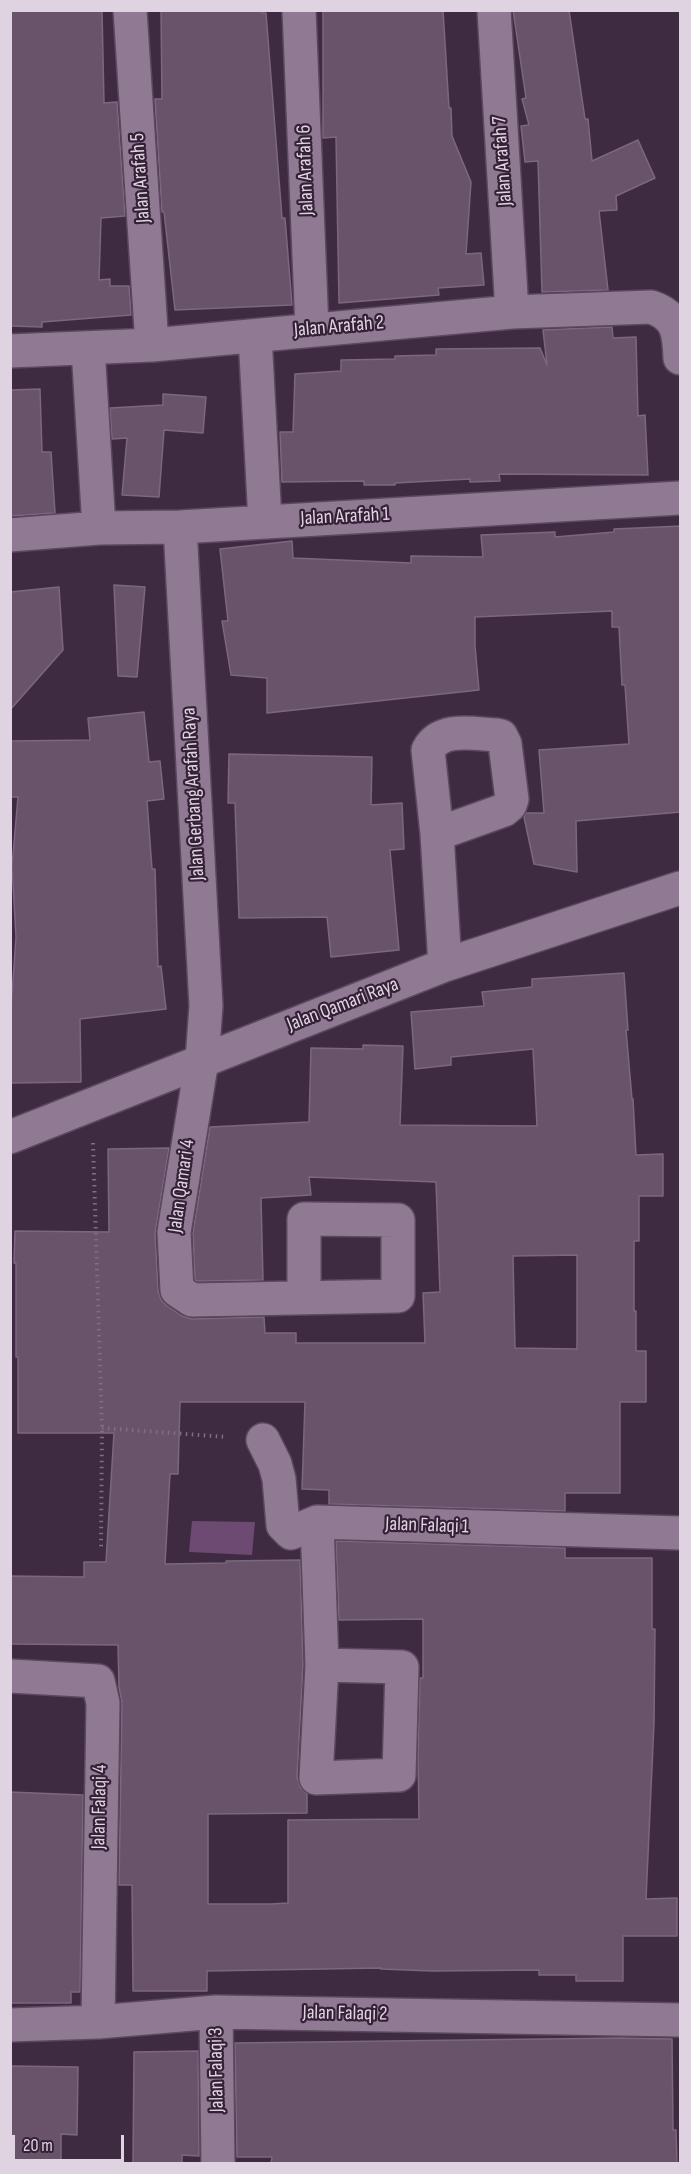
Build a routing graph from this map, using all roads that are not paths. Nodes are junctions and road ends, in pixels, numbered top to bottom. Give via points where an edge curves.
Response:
1 (130, 10) edge
2 (299, 10) edge
3 (494, 10) edge
4 (512, 312) junction
5 (312, 330) junction
6 (255, 336) junction
7 (152, 345) junction
8 (88, 348) junction
9 (10, 351) edge
10 (681, 358) edge
11 (681, 498) edge
12 (265, 521) junction
13 (180, 527) junction
14 (99, 528) junction
15 (10, 535) edge
16 (437, 834) dead end
17 (681, 888) edge
18 (445, 965) junction
19 (202, 1060) junction
20 (10, 1137) edge
21 (304, 1297) dead end
22 (263, 1440) road end
23 (317, 1522) junction
24 (681, 1533) edge
25 (322, 1665) dead end
26 (10, 1676) edge
27 (216, 2012) junction
28 (681, 2020) edge
29 (98, 2022) junction
30 (10, 2025) edge
31 (219, 2163) edge

1 - 7 street, Jalan Arafah 5
2 - 5 street, Jalan Arafah 6
3 - 4 street, Jalan Arafah 7
4 - 5 street, Jalan Arafah 2
4 - 10 street, Jalan Arafah 2 via 651,307 666,314 678,331
5 - 6 street, Jalan Arafah 2
6 - 7 street, Jalan Arafah 2
6 - 12 street
7 - 8 street, Jalan Arafah 2
8 - 9 street, Jalan Arafah 2
8 - 14 street
11 - 12 street, Jalan Arafah 1
12 - 13 street, Jalan Arafah 1
13 - 14 street, Jalan Arafah 1
13 - 19 street, Jalan Gerbang Arafah Raya via 206,1006
14 - 15 street, Jalan Arafah 1
16 - 18 street
17 - 18 street, Jalan Qamari Raya
18 - 19 street, Jalan Qamari Raya
19 - 20 street, Jalan Qamari Raya
19 - 21 street, Jalan Qamari 4 via 174,1232 177,1290 192,1300
22 - 23 street via 279,1479 283,1525 291,1533
23 - 24 street, Jalan Falaqi 1
23 - 25 street
26 - 29 street, Jalan Falaqi 4 via 98,1681 103,1703
27 - 28 street, Jalan Falaqi 2
27 - 29 street, Jalan Falaqi 2
27 - 31 street, Jalan Falaqi 3
29 - 30 street, Jalan Falaqi 2

